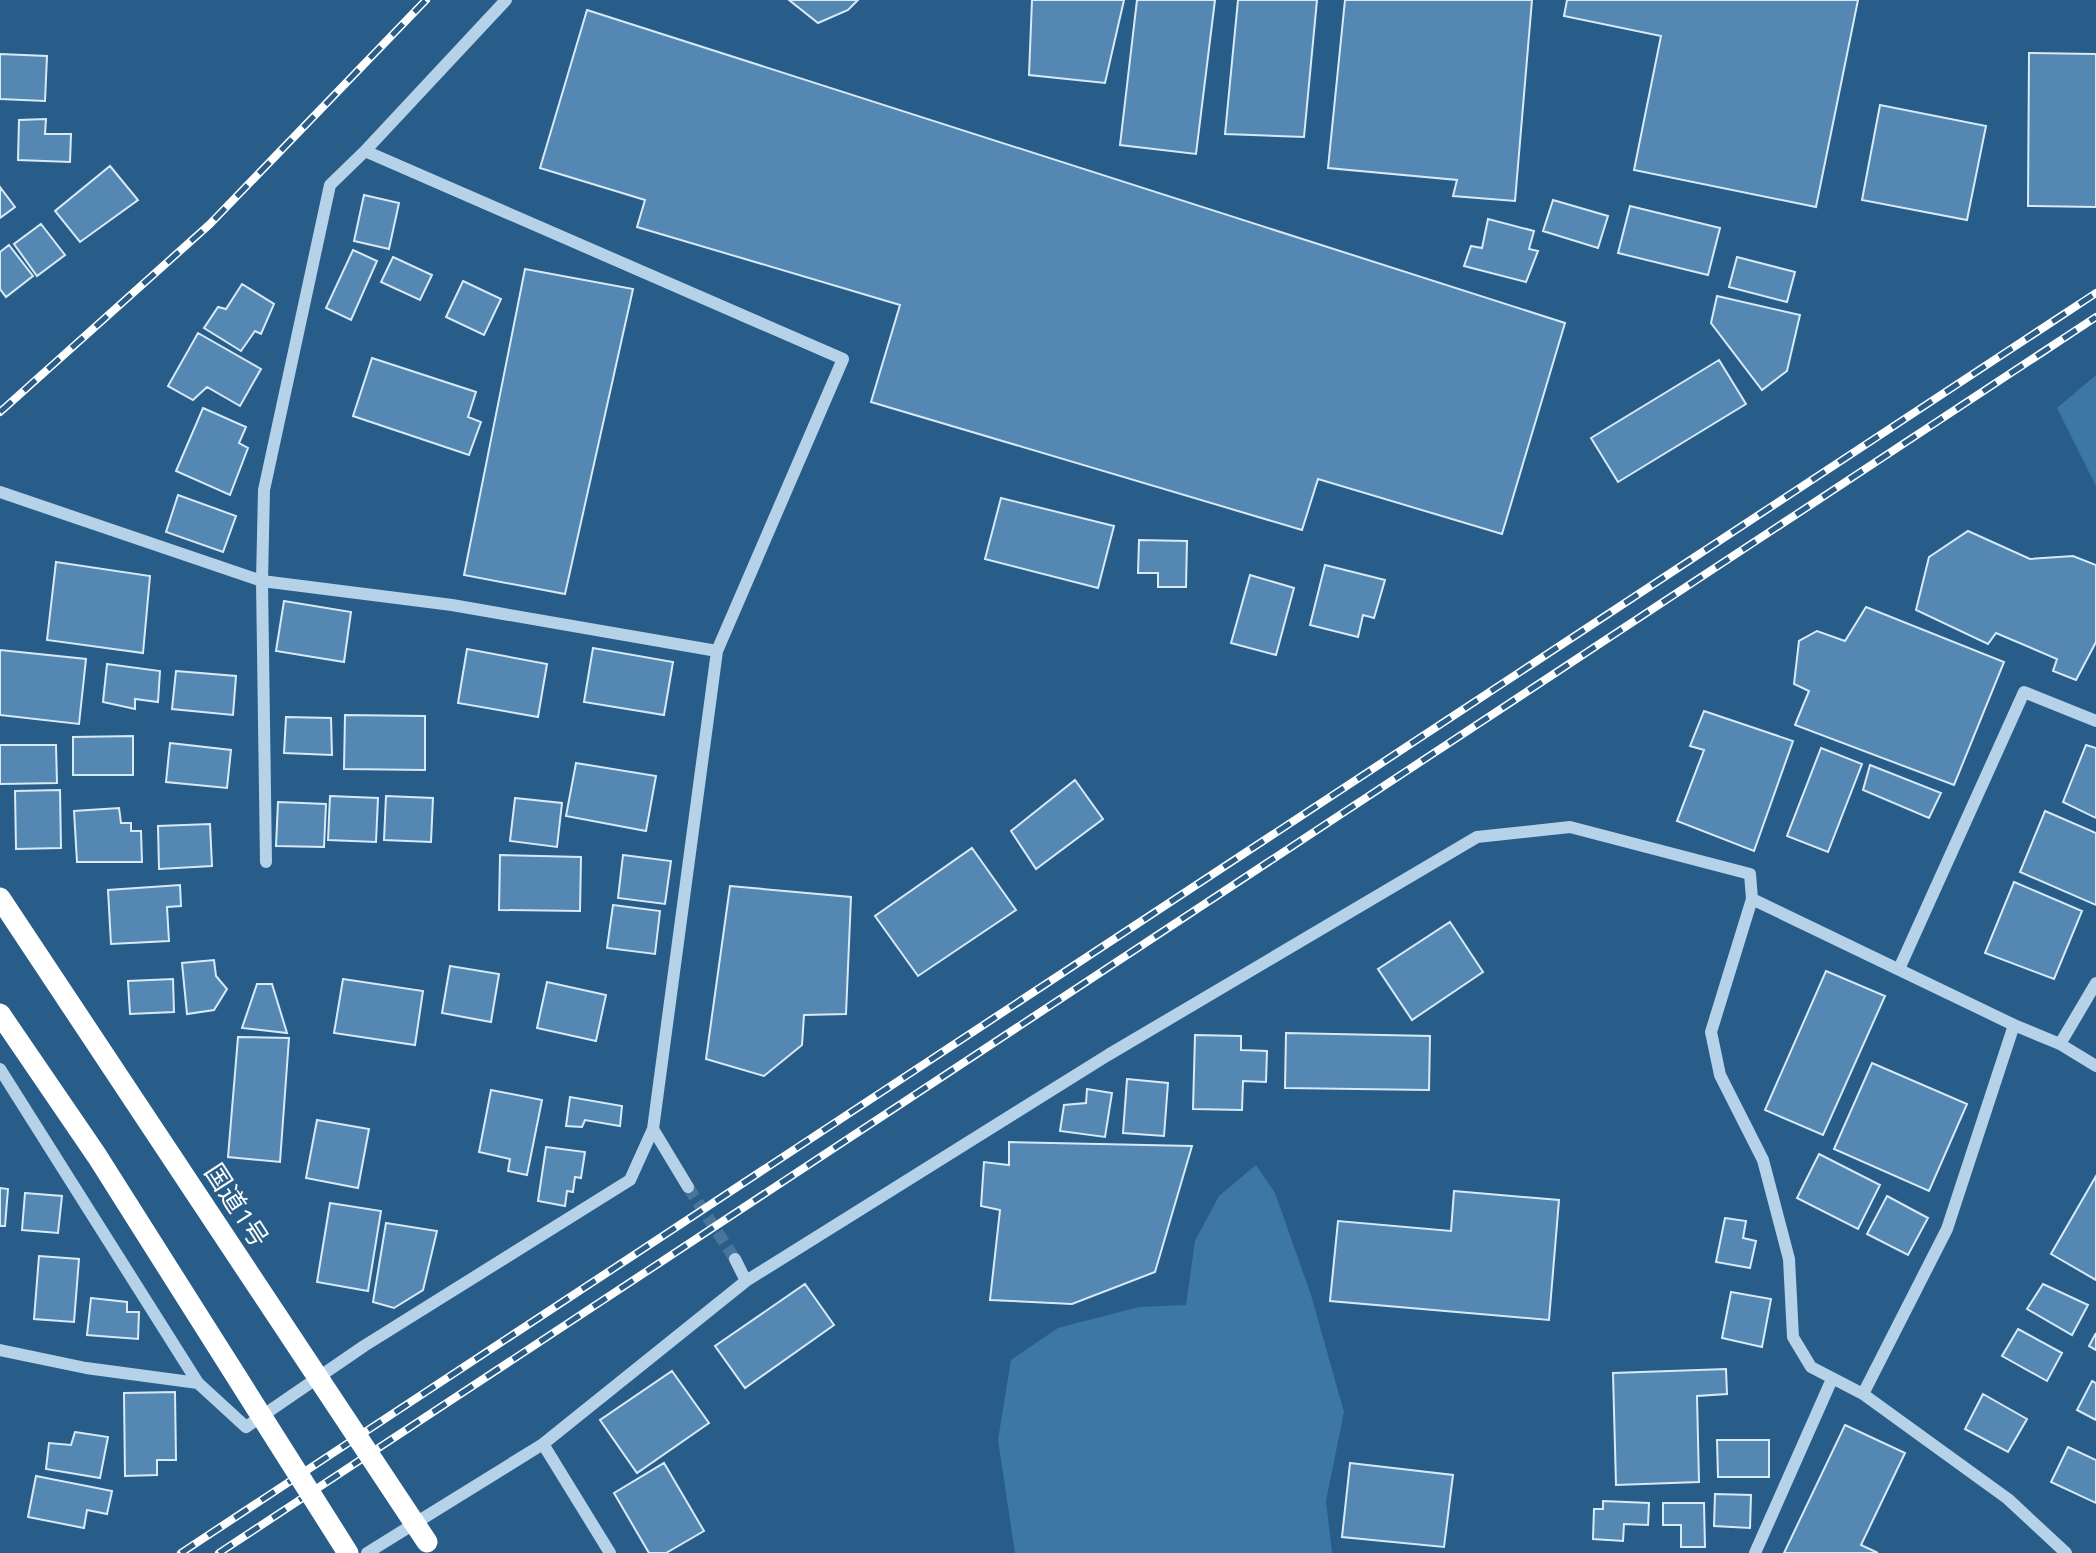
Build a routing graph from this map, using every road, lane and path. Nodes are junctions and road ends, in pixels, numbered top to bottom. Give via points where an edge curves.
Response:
1 (506, 0) edge
2 (365, 151) junction
3 (0, 492) edge
4 (262, 581) junction
5 (717, 651) junction
6 (2096, 721) edge
7 (266, 862) dead end
8 (0, 898) edge
9 (1752, 899) junction
10 (1899, 969) junction
11 (2096, 983) edge
12 (0, 1014) edge
13 (2014, 1025) junction
14 (2060, 1044) junction
15 (2096, 1066) edge
16 (0, 1069) edge
17 (653, 1129) junction
18 (688, 1186) tunnel mouth
19 (735, 1259) tunnel mouth
20 (746, 1281) junction
21 (0, 1350) edge
22 (1832, 1379) junction
23 (198, 1382) junction
24 (1863, 1394) junction
25 (543, 1444) junction
26 (428, 1542) dead end
27 (348, 1553) edge
28 (367, 1553) edge
29 (610, 1553) edge
30 (1755, 1553) edge
31 (2066, 1553) edge

1 - 2 street
2 - 4 street via 330,185 264,490
2 - 5 street via 843,359
3 - 4 street
4 - 5 street via 452,605
4 - 7 street
5 - 17 street
6 - 10 street via 2024,692
8 - 26 highway, 国道1号, bridge
9 - 10 street
9 - 20 street via 1750,874 1570,827 1477,837 1108,1055
9 - 22 street via 1711,1032 1720,1075 1762,1160 1769,1185 1788,1259 1793,1337 1811,1367
10 - 13 street
11 - 14 street
12 - 27 highway, bridge via 97,1156
13 - 14 street
13 - 24 street via 1947,1229
14 - 15 street
16 - 23 street
17 - 18 street
17 - 23 street via 631,1180 364,1346 247,1427
19 - 20 street
20 - 25 street
21 - 23 street via 86,1368
22 - 24 street
22 - 30 street
24 - 31 street via 2008,1499
25 - 28 street
25 - 29 street

